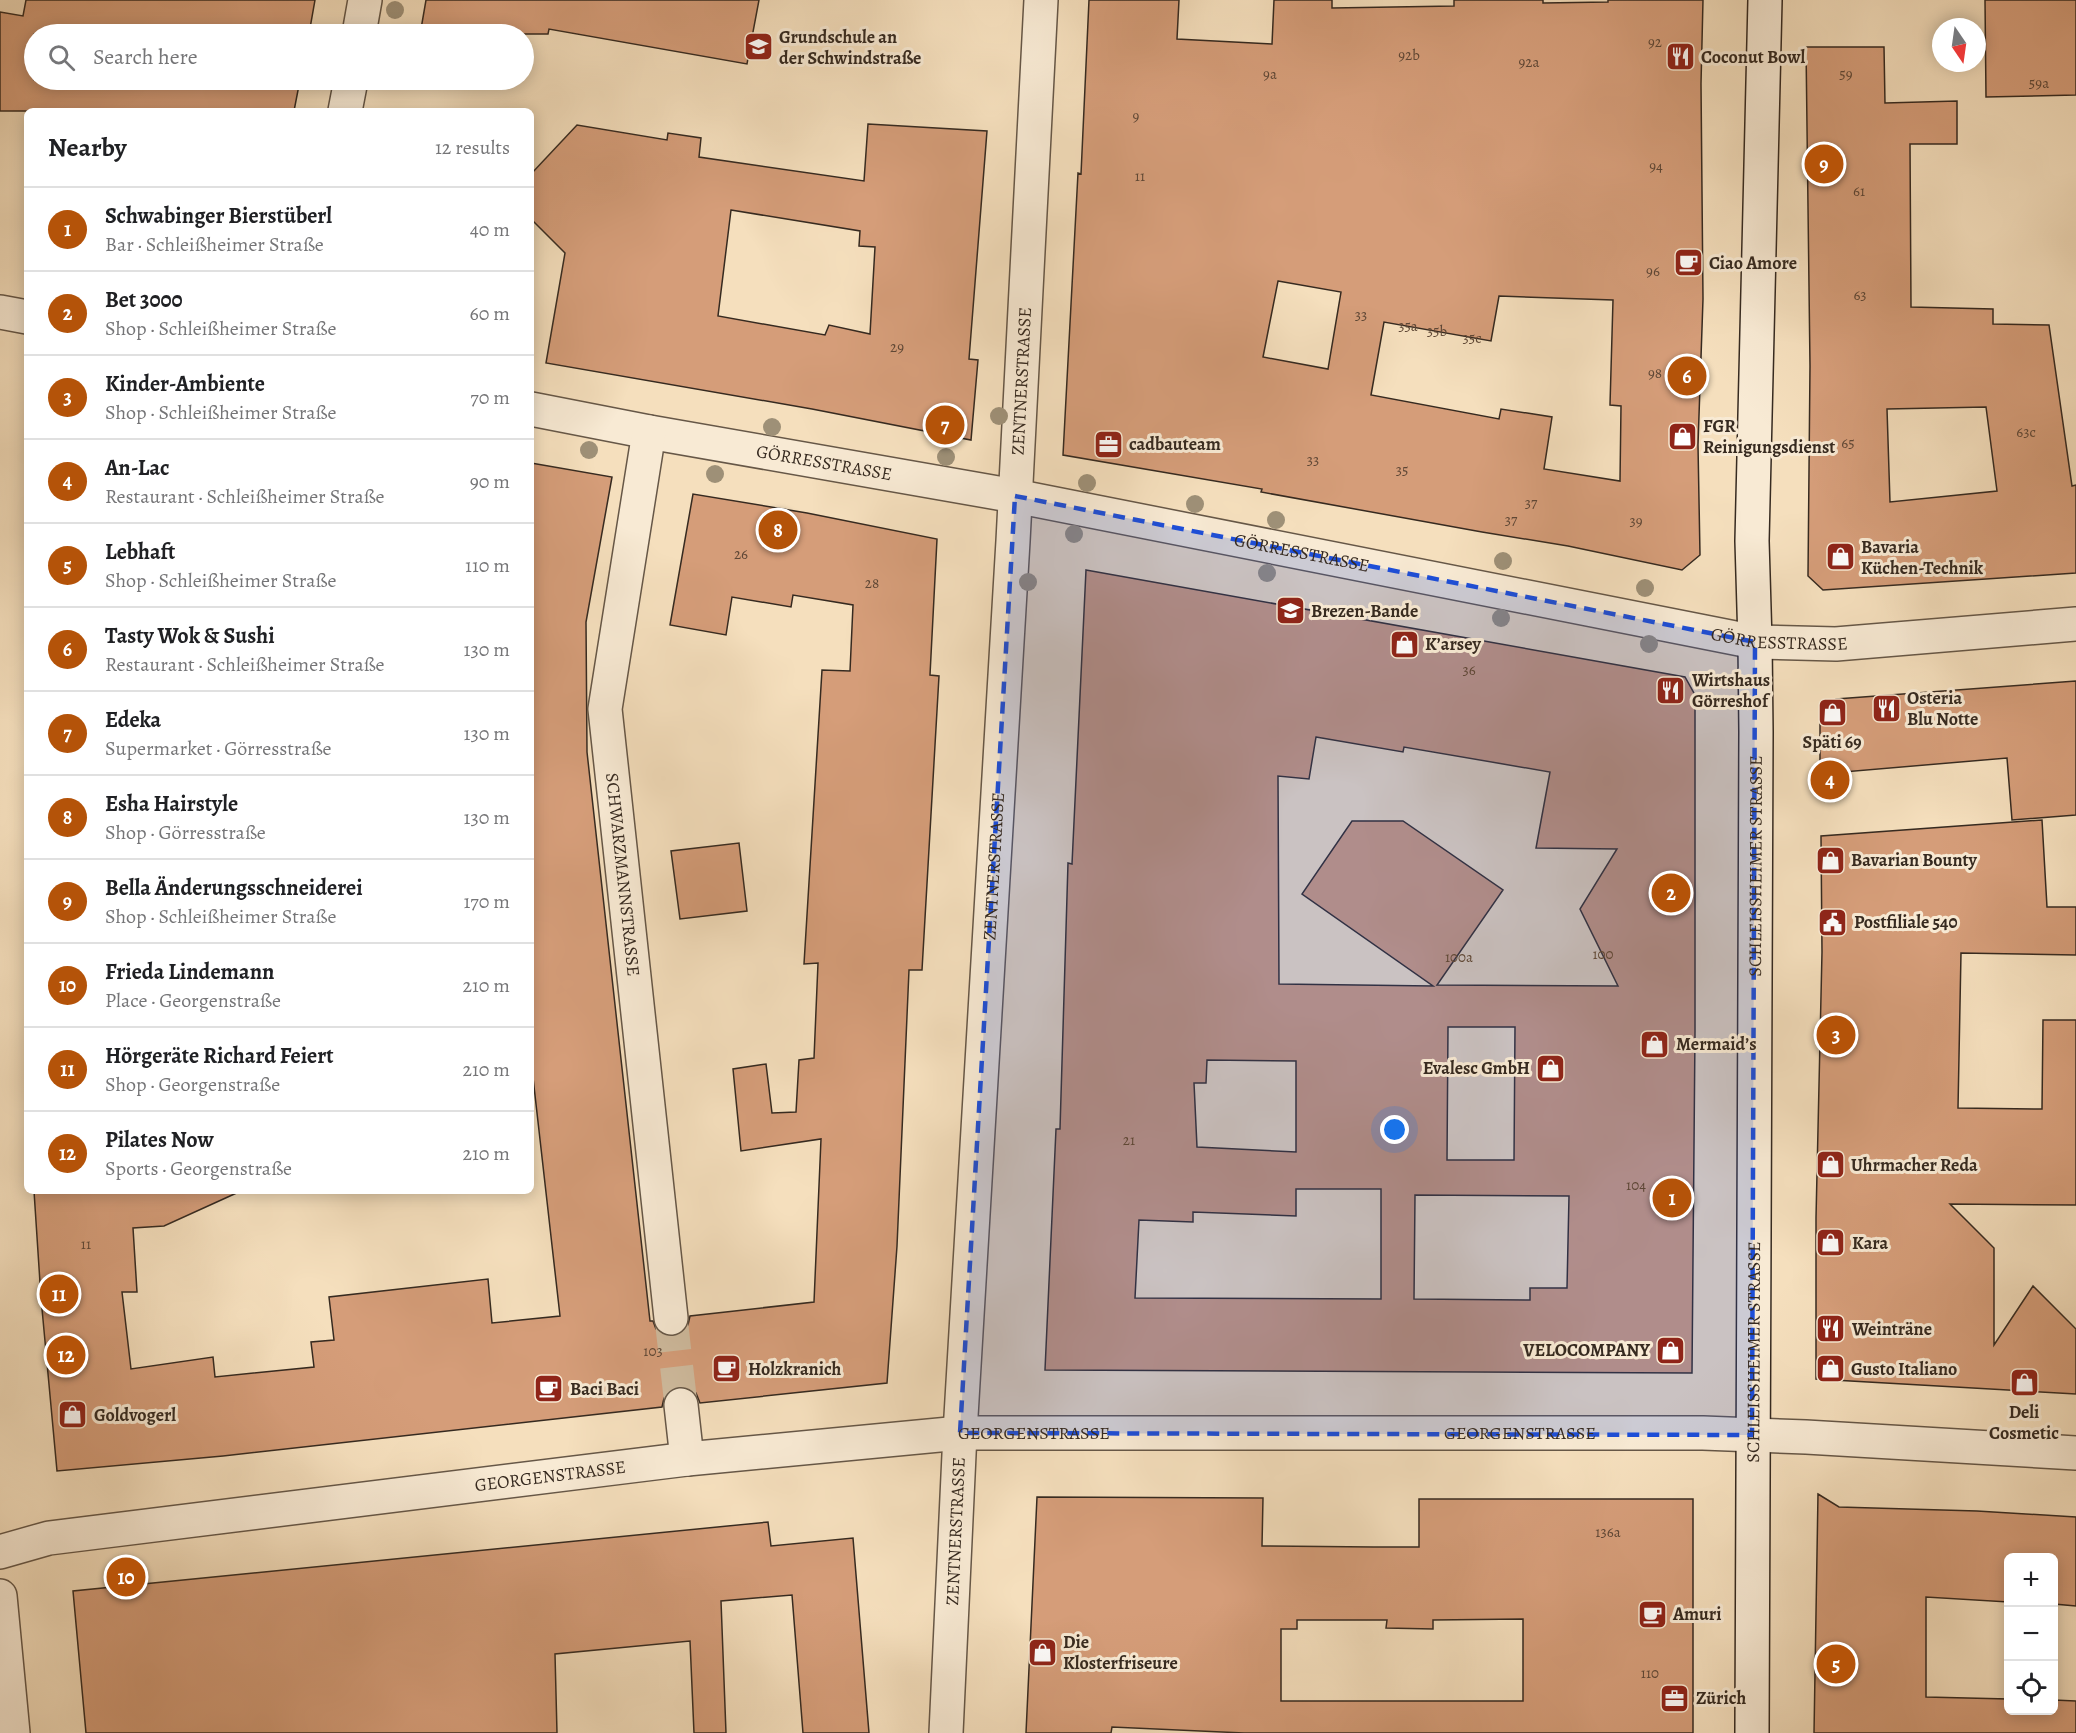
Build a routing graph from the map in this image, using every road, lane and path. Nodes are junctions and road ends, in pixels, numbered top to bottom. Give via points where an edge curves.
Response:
1 (364, 0) edge
2 (1041, 0) edge
3 (1764, 0) edge
4 (360, 24) edge
5 (349, 90) edge
6 (346, 108) edge
7 (0, 312) edge
8 (24, 316) edge
9 (534, 410) edge
10 (649, 432) junction
11 (1015, 496) junction
12 (2076, 624) edge
13 (1755, 642) junction
14 (671, 1318) tunnel mouth
15 (681, 1405) tunnel mouth
16 (960, 1433) junction
17 (1752, 1435) junction
18 (2076, 1453) edge
19 (687, 1459) junction
20 (0, 1552) edge
21 (0, 1596) edge
22 (13, 1733) edge
23 (946, 1733) edge
24 (1752, 1733) edge

1 - 4 street
2 - 11 street, ZENTNERSTRASSE
3 - 13 street, SCHLEISSHEIMER STRASSE via 1752,541
5 - 6 street
7 - 8 street
9 - 10 street, GÖRRESSTRASSE
10 - 11 street, GÖRRESSTRASSE
10 - 14 street, SCHWARZMANNSTRASSE via 605,709
11 - 13 street, GÖRRESSTRASSE
11 - 16 street, ZENTNERSTRASSE
12 - 13 street, GÖRRESSTRASSE via 1836,644
13 - 17 street, SCHLEISSHEIMER STRASSE
15 - 19 street
16 - 17 street, GEORGENSTRASSE
16 - 19 street, GEORGENSTRASSE
16 - 23 street, ZENTNERSTRASSE
17 - 18 street, GEORGENSTRASSE
17 - 24 street, SCHLEISSHEIMER STRASSE
19 - 20 street, GEORGENSTRASSE via 49,1538
21 - 22 street

